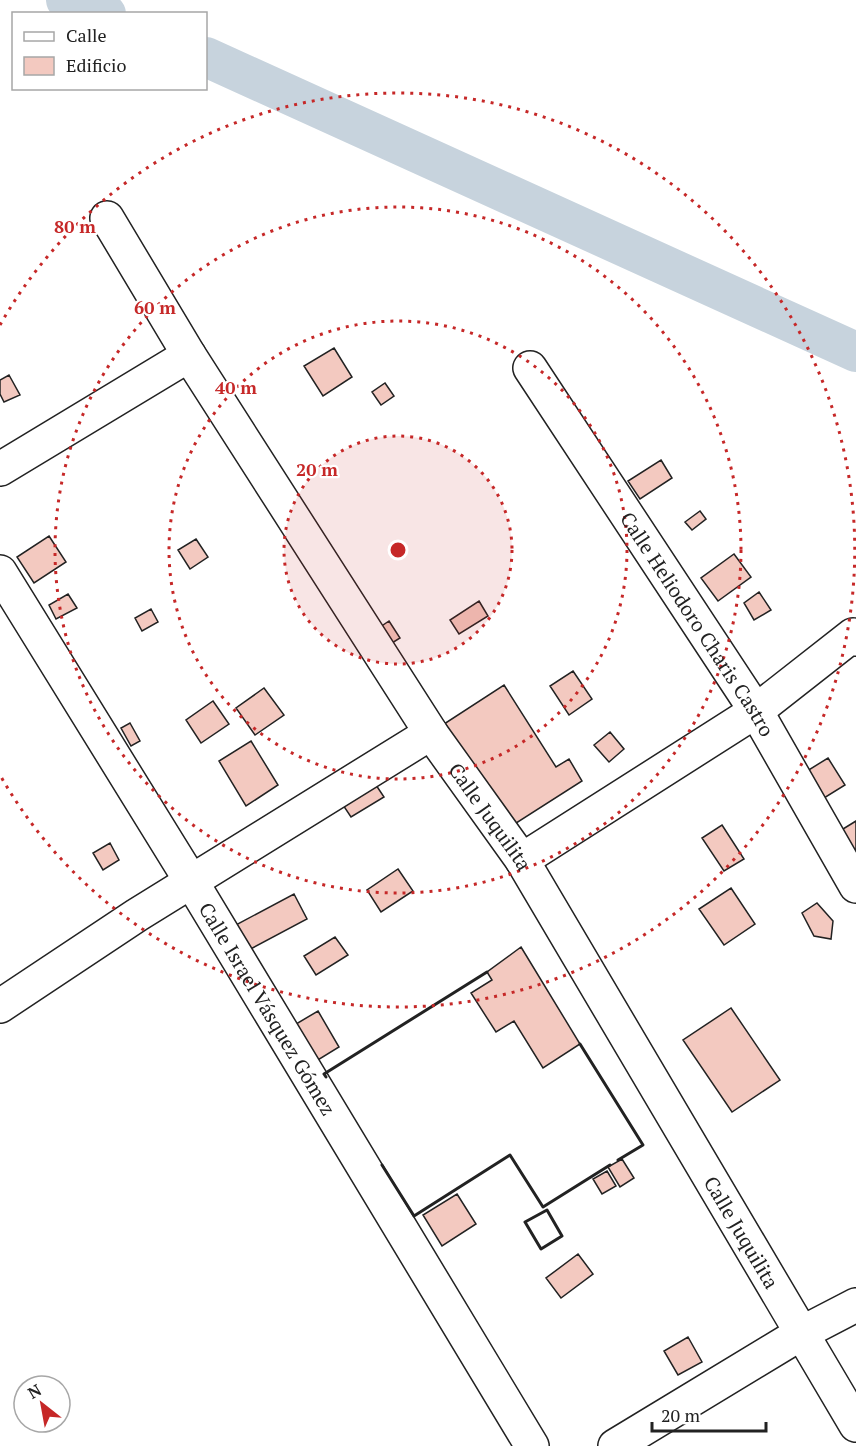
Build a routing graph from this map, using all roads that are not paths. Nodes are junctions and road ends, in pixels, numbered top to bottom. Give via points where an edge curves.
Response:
1 (107, 218) dead end
2 (189, 355) junction
3 (530, 368) dead end
4 (0, 469) edge
5 (0, 572) edge
6 (856, 639) edge
7 (756, 711) junction
8 (431, 733) junction
9 (522, 860) junction
10 (191, 881) junction
11 (856, 886) edge
12 (0, 1006) edge
13 (856, 1305) edge
14 (800, 1334) junction
15 (856, 1425) edge
16 (532, 1446) edge
17 (615, 1446) edge

1 - 2 street, Calle Juquilita
2 - 4 street
2 - 8 street, Calle Juquilita
3 - 7 street, Calle Heliodoro Charis Castro
5 - 10 street, Calle Israel Vásquez Gómez
6 - 7 street via 853,635
7 - 9 street
7 - 11 street, Calle Heliodoro Charis Castro
8 - 9 street, Calle Juquilita
8 - 10 street
9 - 14 street, Calle Juquilita
10 - 12 street
10 - 16 street, Calle Israel Vásquez Gómez
13 - 14 street
14 - 15 street, Calle Juquilita
14 - 17 street

